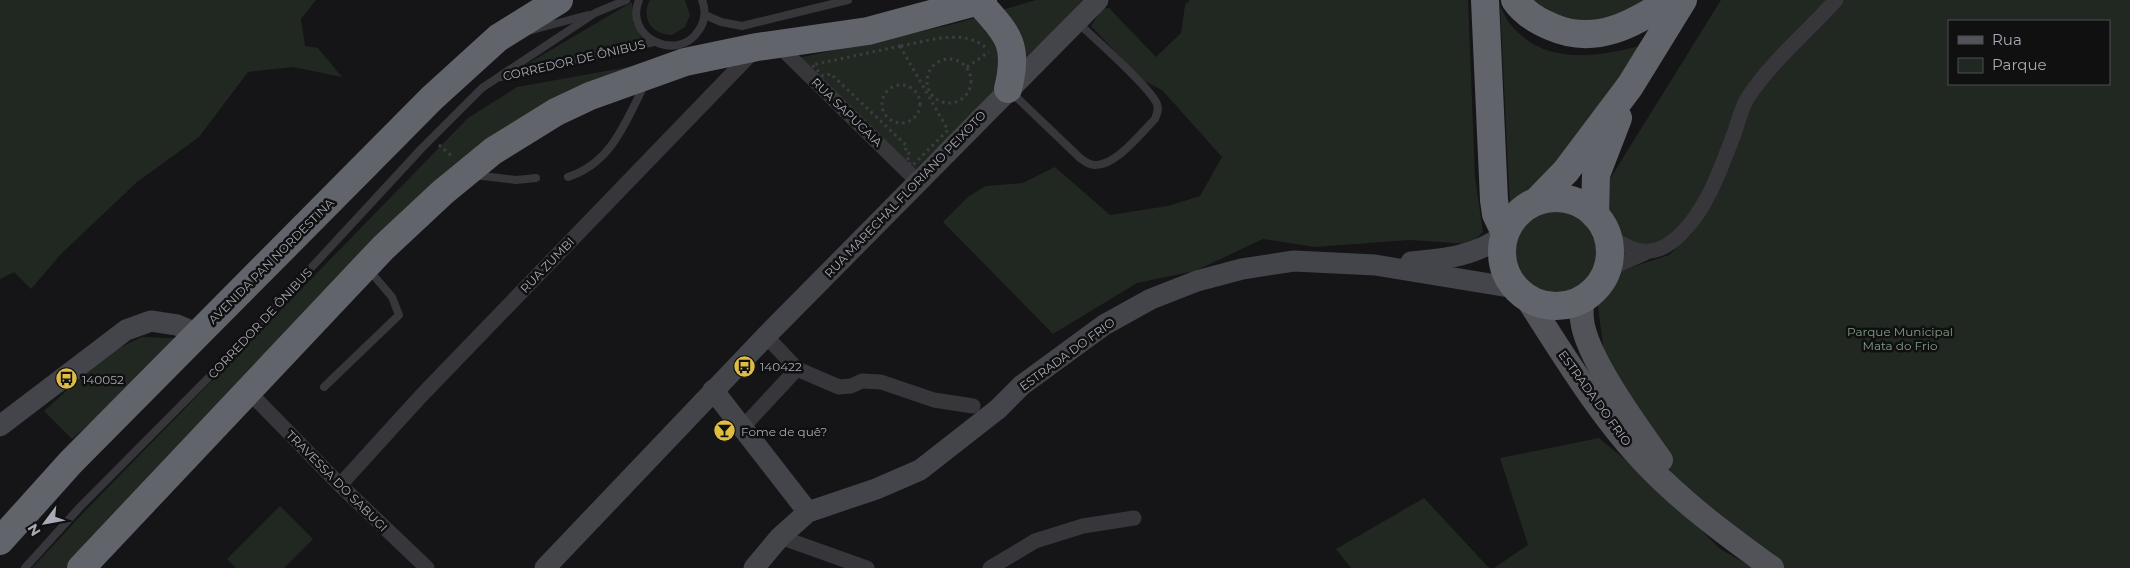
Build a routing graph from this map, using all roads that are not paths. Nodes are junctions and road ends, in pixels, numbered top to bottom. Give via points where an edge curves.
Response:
1 (559, 0) edge
2 (626, 0) edge
3 (639, 0) edge
4 (702, 0) edge
5 (848, 0) edge
6 (1098, 0) edge
7 (1485, 0) edge
8 (1515, 0) edge
9 (1670, 0) edge
10 (1683, 0) edge
11 (1836, 0) edge
12 (981, 1) edge
13 (595, 13) junction
14 (705, 14) junction
15 (1076, 20) junction
16 (498, 38) junction
17 (654, 42) junction
18 (767, 46) junction
19 (651, 74) junction
20 (495, 78) junction
21 (1630, 86) junction
22 (1008, 89) junction
23 (465, 174) junction
24 (568, 177) dead end
25 (536, 178) dead end
26 (917, 181) junction
27 (1537, 201) junction
28 (1601, 225) junction
29 (1505, 234) junction
30 (1645, 253) junction
31 (1375, 265) junction
32 (366, 266) junction
33 (1608, 269) junction
34 (1520, 293) junction
35 (1582, 300) junction
36 (198, 334) junction
37 (766, 336) junction
38 (797, 369) junction
39 (324, 387) dead end
40 (713, 390) junction
41 (249, 392) junction
42 (973, 406) dead end
43 (0, 426) edge
44 (742, 428) junction
45 (340, 484) junction
46 (1696, 511) junction
47 (808, 512) junction
48 (1134, 518) dead end
49 (785, 532) junction
50 (0, 541) edge
51 (25, 568) edge
52 (81, 568) edge
53 (427, 568) edge
54 (545, 568) edge
55 (754, 568) edge
56 (867, 568) edge
57 (990, 568) edge
58 (1772, 568) edge

1 - 16 highway, AVENIDA PAN NORDESTINA
2 - 13 lane, CORREDOR DE ÔNIBUS
3 - 17 lane, CORREDOR DE ÔNIBUS via 636,15 639,26
4 - 14 lane
5 - 14 lane via 742,26 721,22
6 - 15 main road, RUA MARECHAL FLORIANO PEIXOTO
7 - 29 highway via 1494,200
8 - 9 highway via 1539,22 1582,36 1618,29 1641,20
10 - 21 highway
11 - 30 street via 1760,80 1746,101 1712,190 1692,222 1671,244
12 - 18 highway via 868,31
12 - 22 highway via 1006,35 1012,50 1014,64
13 - 16 lane, CORREDOR DE ÔNIBUS
13 - 20 lane, CORREDOR DE ÔNIBUS
14 - 17 lane, CORREDOR DE ÔNIBUS via 696,36 687,42 664,46
15 - 22 main road, RUA MARECHAL FLORIANO PEIXOTO
15 - 22 lane via 1146,89 1157,104 1155,119 1115,159 1092,165 1080,158
16 - 36 highway, AVENIDA PAN NORDESTINA via 432,98
17 - 20 lane, CORREDOR DE ÔNIBUS
18 - 19 highway via 685,62
18 - 26 street, RUA SAPUCAIA
18 - 45 street, RUA ZUMBI via 421,396
19 - 23 highway via 556,112 494,151
19 - 24 lane via 608,152 592,167
20 - 51 lane, CORREDOR DE ÔNIBUS via 427,143 224,362 80,507
21 - 27 highway via 1566,171
21 - 28 highway via 1596,175
22 - 26 main road, RUA MARECHAL FLORIANO PEIXOTO
23 - 25 lane via 516,180
23 - 32 highway
26 - 37 main road, RUA MARECHAL FLORIANO PEIXOTO
27 - 28 highway via 1555,198 1572,201
27 - 29 highway via 1518,214
28 - 30 street via 1617,241
28 - 33 highway via 1610,248
29 - 31 main road, ESTRADA DO FRIO via 1489,246 1464,256
29 - 34 highway via 1504,270
30 - 33 street
31 - 34 main road, ESTRADA DO FRIO
31 - 47 main road, ESTRADA DO FRIO via 1294,261 1242,269 1151,299 1104,325 1022,385 998,409 920,470
32 - 39 lane via 392,297 399,315
32 - 41 highway
33 - 35 highway via 1596,290
34 - 35 highway via 1549,306 1566,306
34 - 46 main road, ESTRADA DO FRIO via 1619,434
35 - 46 main road, ESTRADA DO FRIO via 1584,330 1603,371 1639,430
36 - 43 main road via 177,326 151,322 126,330
36 - 50 highway, AVENIDA PAN NORDESTINA via 71,462
37 - 38 street
37 - 40 main road, RUA MARECHAL FLORIANO PEIXOTO
38 - 42 street via 839,387 862,381 881,382 934,400
38 - 44 street
40 - 44 main road
40 - 54 main road, RUA MARECHAL FLORIANO PEIXOTO
41 - 45 street, TRAVESSA DO SABUGI
41 - 52 highway
44 - 47 main road
45 - 53 street, TRAVESSA DO SABUGI
46 - 58 main road, ESTRADA DO FRIO
47 - 49 main road, ESTRADA DO FRIO
48 - 57 street via 1083,526 1035,541
49 - 55 main road, ESTRADA DO FRIO
49 - 56 street

